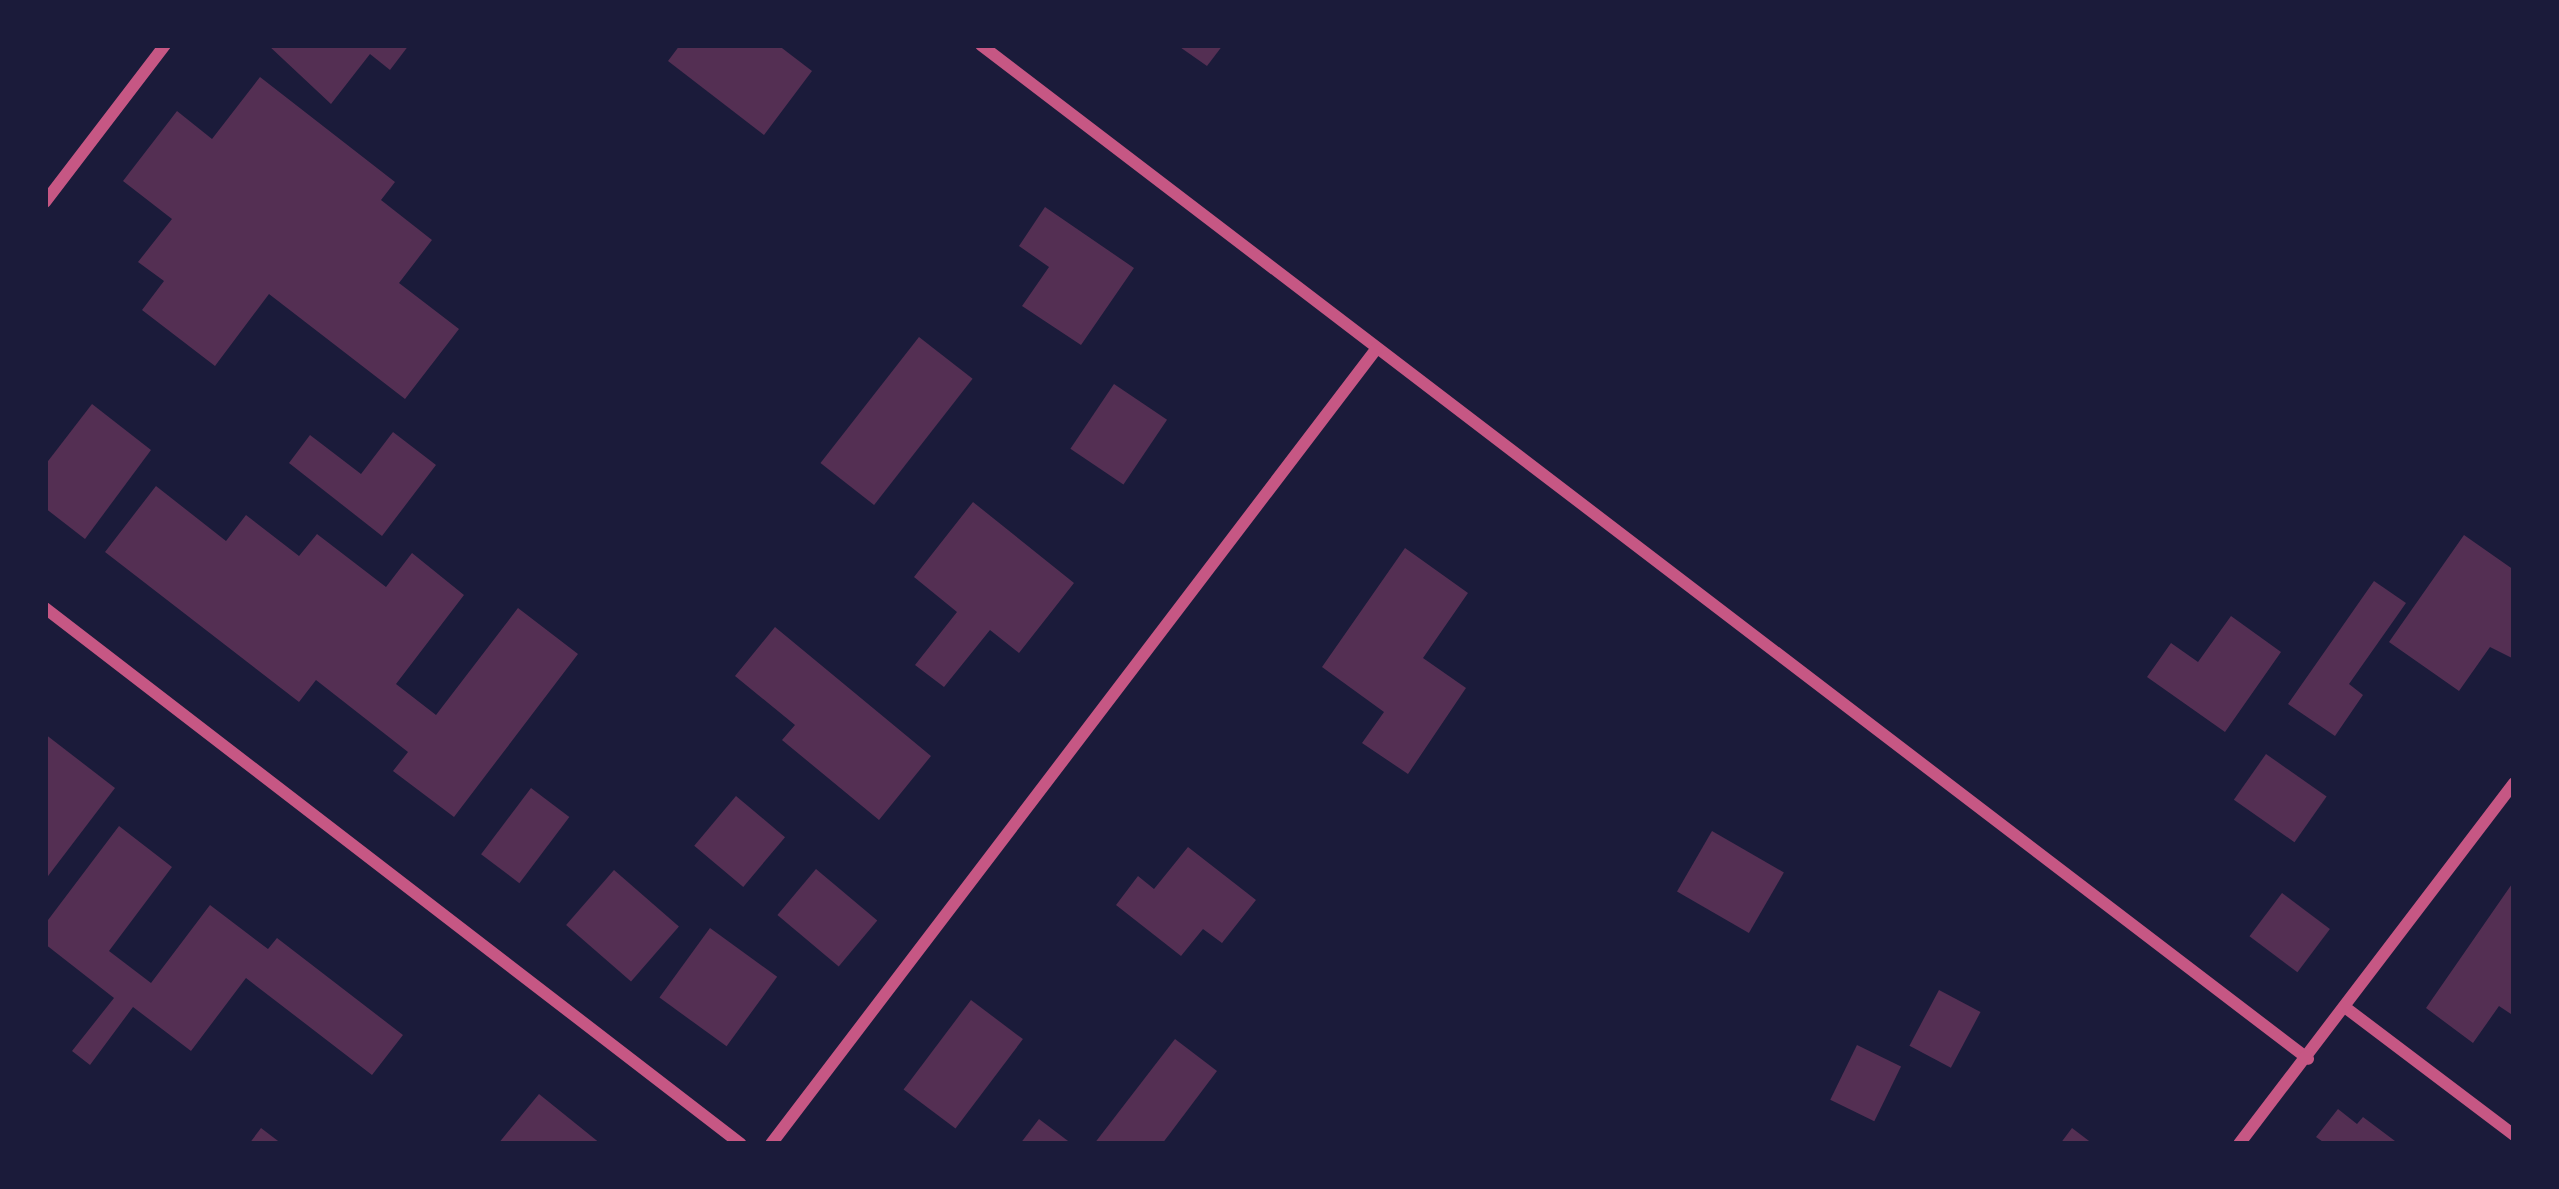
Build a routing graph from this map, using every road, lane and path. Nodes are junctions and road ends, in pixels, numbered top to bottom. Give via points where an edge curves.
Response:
1 (165, 45) edge
2 (981, 45) edge
3 (45, 202) edge
4 (1377, 348) junction
5 (45, 608) edge
6 (2514, 783) edge
7 (2346, 1008) junction
8 (2308, 1059) junction
9 (2514, 1135) edge
10 (741, 1144) edge
11 (771, 1144) edge
12 (2239, 1144) edge

1 - 3 street
2 - 4 street
4 - 8 street
4 - 11 street
5 - 10 street
6 - 7 street
7 - 8 street
7 - 9 street
8 - 12 street

